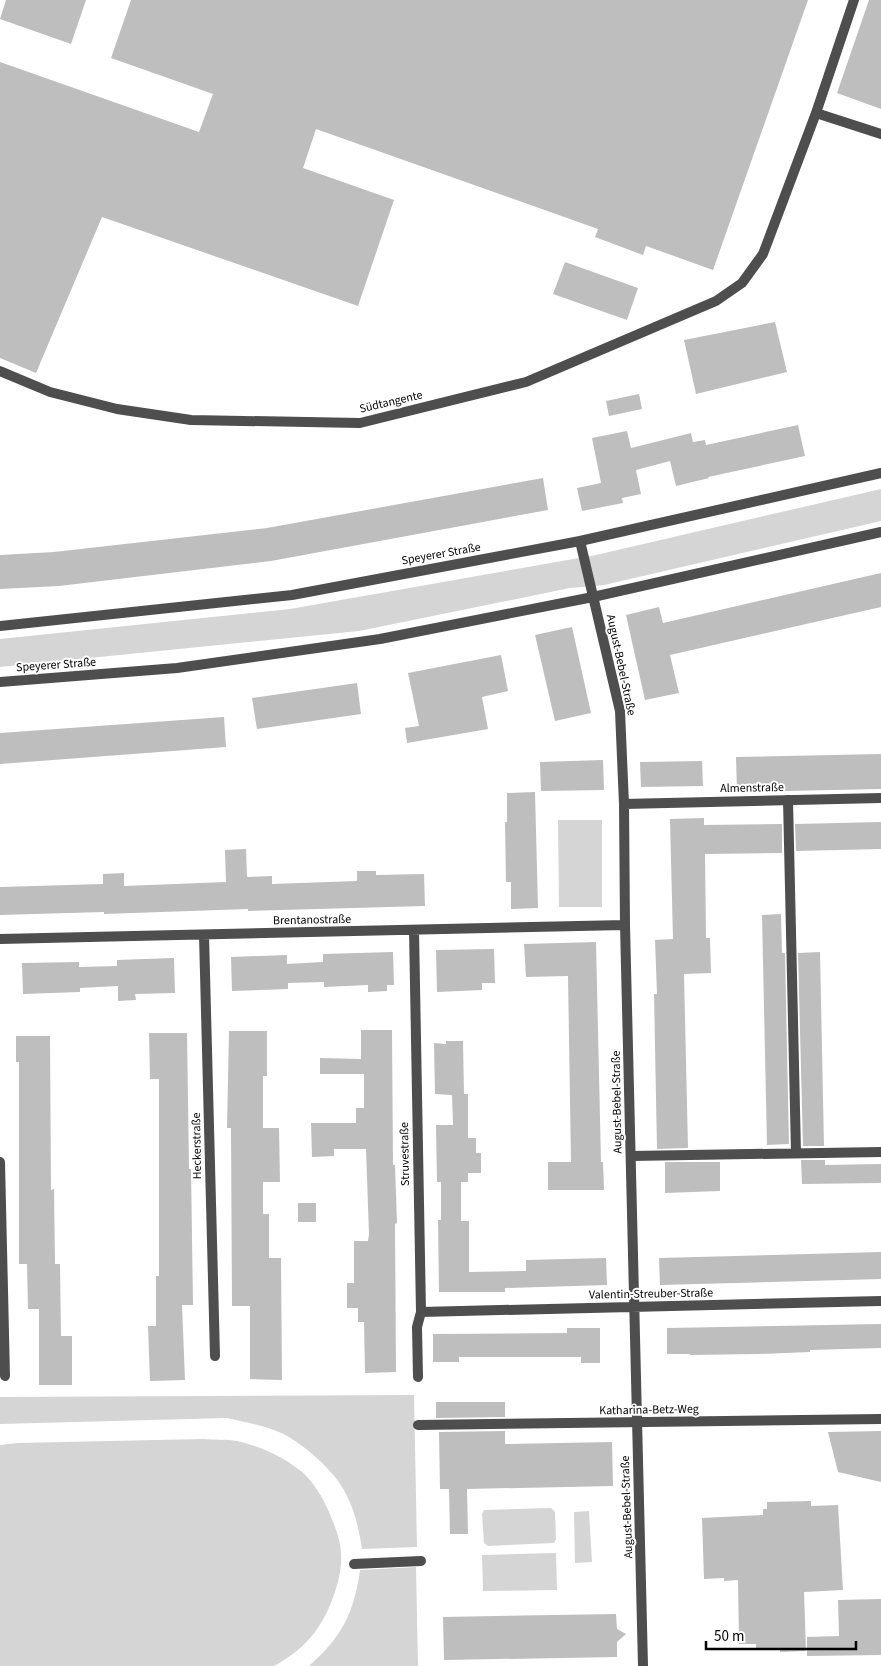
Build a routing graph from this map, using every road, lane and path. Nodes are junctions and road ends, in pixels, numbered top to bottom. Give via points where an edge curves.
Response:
1 (854, 0) edge
2 (816, 113) junction
3 (881, 134) edge
4 (0, 372) edge
5 (881, 473) edge
6 (881, 532) edge
7 (580, 541) junction
8 (593, 597) junction
9 (0, 626) edge
10 (0, 682) edge
11 (881, 798) edge
12 (788, 800) junction
13 (624, 804) junction
14 (625, 925) junction
15 (414, 930) junction
16 (204, 935) junction
17 (0, 939) edge
18 (881, 1152) edge
19 (796, 1153) junction
20 (631, 1156) junction
21 (0, 1162) edge
22 (881, 1302) edge
23 (635, 1306) junction
24 (421, 1312) junction
25 (215, 1356) dead end
26 (5, 1376) dead end
27 (418, 1377) dead end
28 (881, 1420) edge
29 (637, 1423) junction
30 (418, 1425) dead end
31 (421, 1561) dead end
32 (354, 1564) dead end
33 (643, 1666) edge

1 - 2 street, Südtangente
2 - 3 street
2 - 4 street, Südtangente via 763,254 742,283 716,301 526,382 360,423 191,420 50,392
5 - 7 street, Speyerer Straße
6 - 8 street, Speyerer Straße
7 - 8 street, August-Bebel-Straße
7 - 9 street, Speyerer Straße via 292,595
8 - 10 street, Speyerer Straße via 359,643 177,668
8 - 13 street, August-Bebel-Straße via 620,711
11 - 12 street, Almenstraße
12 - 13 street, Almenstraße
12 - 19 street
13 - 14 street, August-Bebel-Straße
14 - 15 street, Brentanostraße
14 - 20 street, August-Bebel-Straße
15 - 16 street, Brentanostraße
15 - 24 street, Struvestraße
16 - 17 street, Brentanostraße
16 - 25 street, Heckerstraße
18 - 19 street
19 - 20 street
20 - 23 street, August-Bebel-Straße
21 - 26 street
22 - 23 street, Valentin-Streuber-Straße
23 - 24 street, Valentin-Streuber-Straße
23 - 29 street, August-Bebel-Straße
24 - 27 street, Struvestraße via 417,1327
28 - 29 street, Katharina-Betz-Weg
29 - 30 street, Katharina-Betz-Weg
29 - 33 street, August-Bebel-Straße
31 - 32 street

